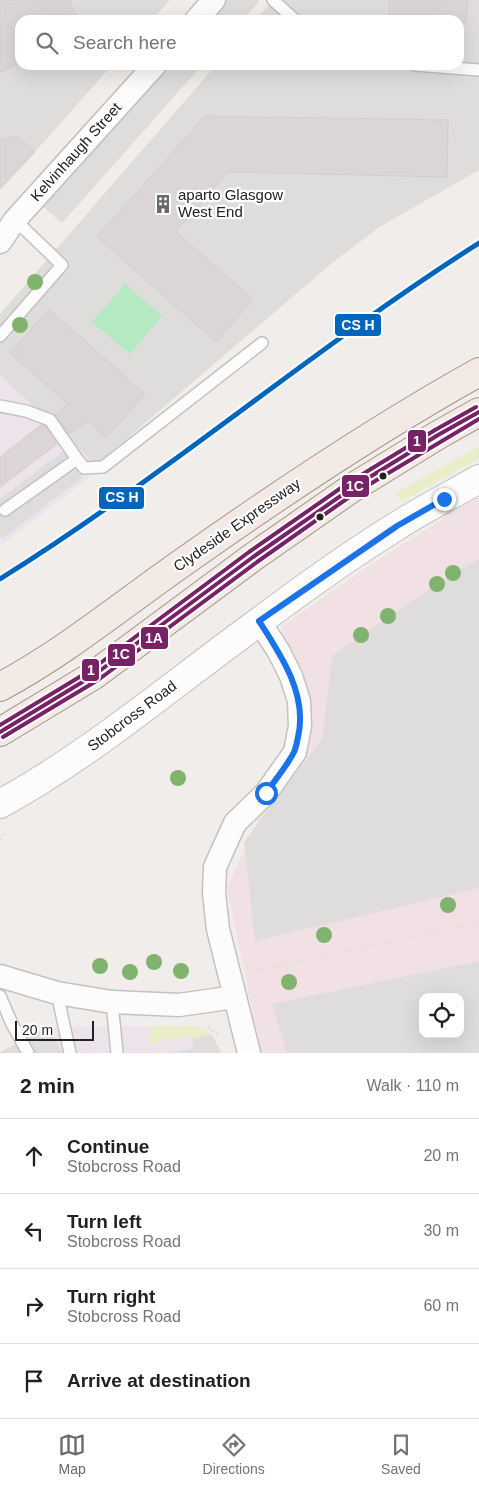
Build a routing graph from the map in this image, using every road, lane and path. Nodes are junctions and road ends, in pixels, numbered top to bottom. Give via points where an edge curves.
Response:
1 (214, 0) edge
2 (272, 0) edge
3 (200, 15) edge
4 (289, 15) edge
5 (464, 69) edge
6 (150, 70) edge
7 (479, 70) edge
8 (15, 220) junction
9 (0, 242) edge
10 (0, 336) edge
11 (262, 343) dead end
12 (479, 372) edge
13 (0, 406) edge
14 (479, 412) edge
15 (77, 459) junction
16 (479, 479) edge
17 (5, 510) dead end
18 (259, 621) junction
19 (0, 687) edge
20 (0, 732) edge
21 (0, 804) edge
22 (479, 922) edge
23 (229, 975) junction
24 (0, 976) edge
25 (57, 993) junction
26 (0, 996) edge
27 (235, 997) junction
28 (112, 1002) junction
29 (28, 1053) edge
30 (70, 1053) edge
31 (117, 1053) edge
32 (249, 1053) edge

1 - 3 street
2 - 4 lane
5 - 7 lane
6 - 8 street, Kelvinhaugh Street
8 - 9 street, Kelvinhaugh Street
8 - 10 lane via 62,265
11 - 15 lane via 103,467 84,468
12 - 19 main road, Clydeside Expressway via 342,453 75,640
13 - 15 lane via 50,420
14 - 20 main road via 352,488 253,556 94,675
15 - 17 lane
16 - 18 street, Stobcross Road via 397,526
18 - 21 street, Stobcross Road via 81,754
18 - 23 street via 290,676 299,701 300,726 294,752 266,793 236,822 214,867 218,929
22 - 23 path
23 - 27 street
24 - 25 street
25 - 28 street
25 - 30 lane
26 - 29 lane
27 - 28 street via 179,1005
27 - 32 street
28 - 31 lane

